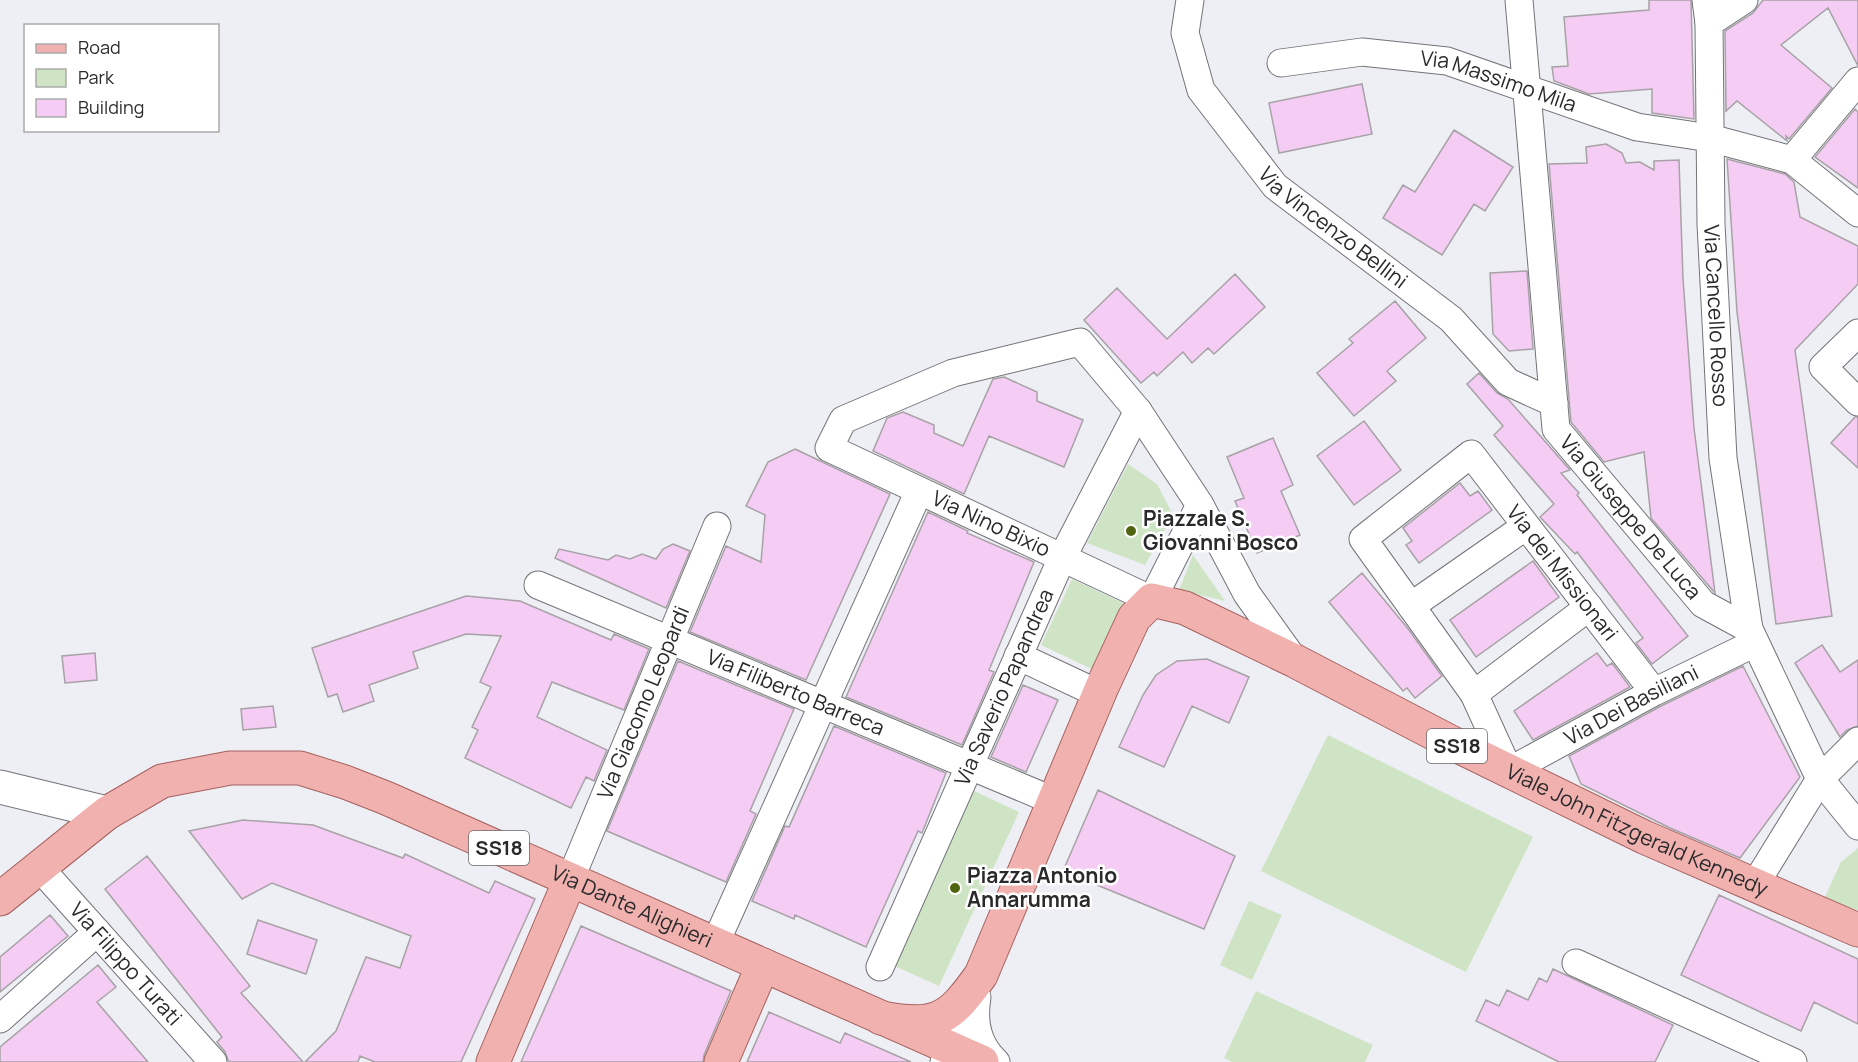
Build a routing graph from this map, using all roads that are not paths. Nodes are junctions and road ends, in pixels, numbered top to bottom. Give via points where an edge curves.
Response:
1 (1190, 0) edge
2 (1519, 0) edge
3 (1744, 0) edge
4 (1708, 11) edge
5 (1281, 63) dead end
6 (1858, 81) edge
7 (1525, 87) junction
8 (1710, 138) junction
9 (1792, 160) junction
10 (1858, 213) edge
11 (1858, 333) edge
12 (1858, 402) edge
13 (1554, 403) junction
14 (1138, 411) junction
15 (919, 490) junction
16 (1200, 505) junction
17 (717, 526) dead end
18 (1526, 526) junction
19 (1062, 558) junction
20 (538, 585) dead end
21 (1152, 600) junction
22 (1411, 606) junction
23 (1589, 607) junction
24 (1752, 636) junction
25 (670, 640) junction
26 (1018, 657) junction
27 (1295, 661) junction
28 (1100, 691) junction
29 (1654, 692) junction
30 (1474, 693) junction
31 (823, 704) junction
32 (1858, 741) edge
33 (969, 766) junction
34 (1509, 771) junction
35 (1820, 779) junction
36 (0, 787) edge
37 (1054, 801) junction
38 (107, 813) junction
39 (1858, 826) edge
40 (39, 867) junction
41 (570, 880) junction
42 (1754, 886) junction
43 (0, 899) edge
44 (1858, 930) edge
45 (97, 932) junction
46 (715, 944) junction
47 (1576, 963) dead end
48 (763, 965) junction
49 (880, 967) dead end
50 (981, 975) junction
51 (881, 1017) junction
52 (0, 1019) edge
53 (947, 1055) edge
54 (213, 1062) edge
55 (492, 1062) edge
56 (722, 1062) edge
57 (982, 1062) edge
58 (996, 1062) edge
59 (1793, 1062) edge

1 - 13 street, Via Vincenzo Bellini via 1185,33 1201,90 1275,186 1450,319 1508,382
2 - 7 street, Via Giuseppe De Luca
3 - 4 street
4 - 8 street, Via Cancello Rosso
5 - 7 street, Via Massimo Mila via 1362,52 1447,61
6 - 9 street
7 - 8 street, Via Massimo Mila via 1637,127
7 - 13 street, Via Giuseppe De Luca
8 - 9 street, Via Massimo Mila
8 - 24 street, Via Cancello Rosso via 1723,458
9 - 10 street
11 - 12 street via 1823,367
13 - 24 street, Via Giuseppe De Luca via 1556,429 1704,604
14 - 15 street, Via Nino Bixio via 1080,342 953,373 843,420 829,448
14 - 16 street
14 - 19 street, Via Saverio Papandrea
15 - 19 street, Via Nino Bixio
15 - 31 street
16 - 21 street
16 - 27 street via 1247,594
17 - 25 street, Via Giacomo Leopardi
18 - 22 street
18 - 22 street, Via dei Missionari via 1471,454 1363,539
18 - 23 street, Via dei Missionari
19 - 21 street, Via Nino Bixio
19 - 26 street, Via Saverio Papandrea
20 - 25 street, Via Filiberto Barreca
21 - 27 main road, Viale John Fitzgerald Kennedy / SS18 via 1185,608
21 - 28 main road via 1134,618
22 - 30 street
23 - 29 street, Via dei Missionari
23 - 30 street
24 - 29 street, Via Dei Basiliani
24 - 35 street
25 - 31 street, Via Filiberto Barreca
25 - 41 street, Via Giacomo Leopardi
26 - 28 street
26 - 33 street, Via Saverio Papandrea
27 - 34 main road, Viale John Fitzgerald Kennedy / SS18
28 - 37 main road
29 - 34 street, Via Dei Basiliani
30 - 34 street
31 - 33 street, Via Filiberto Barreca
31 - 46 street
32 - 35 street
33 - 37 street, Via Filiberto Barreca
33 - 49 street, Via Saverio Papandrea
34 - 42 main road, Viale John Fitzgerald Kennedy / SS18
35 - 39 street
35 - 42 street
36 - 38 street
37 - 50 main road
38 - 40 main road, SS18
38 - 41 main road, Via Dante Alighieri / SS18 via 162,781 230,768 300,768 386,798
40 - 43 main road, SS18
40 - 45 street, Via Filippo Turati
41 - 46 main road, Via Dante Alighieri / SS18
41 - 55 main road
42 - 44 main road, Viale John Fitzgerald Kennedy / SS18
45 - 52 street
45 - 54 street, Via Filippo Turati
46 - 48 main road, Via Dante Alighieri / SS18
47 - 59 street
48 - 51 main road, Via Dante Alighieri / SS18
48 - 56 main road
50 - 51 main road via 952,1011 941,1017 916,1023
50 - 53 street
50 - 58 street via 975,1024 982,1043
51 - 53 main road, Via Dante Alighieri / SS18
53 - 57 main road, Via Dante Alighieri / SS18

